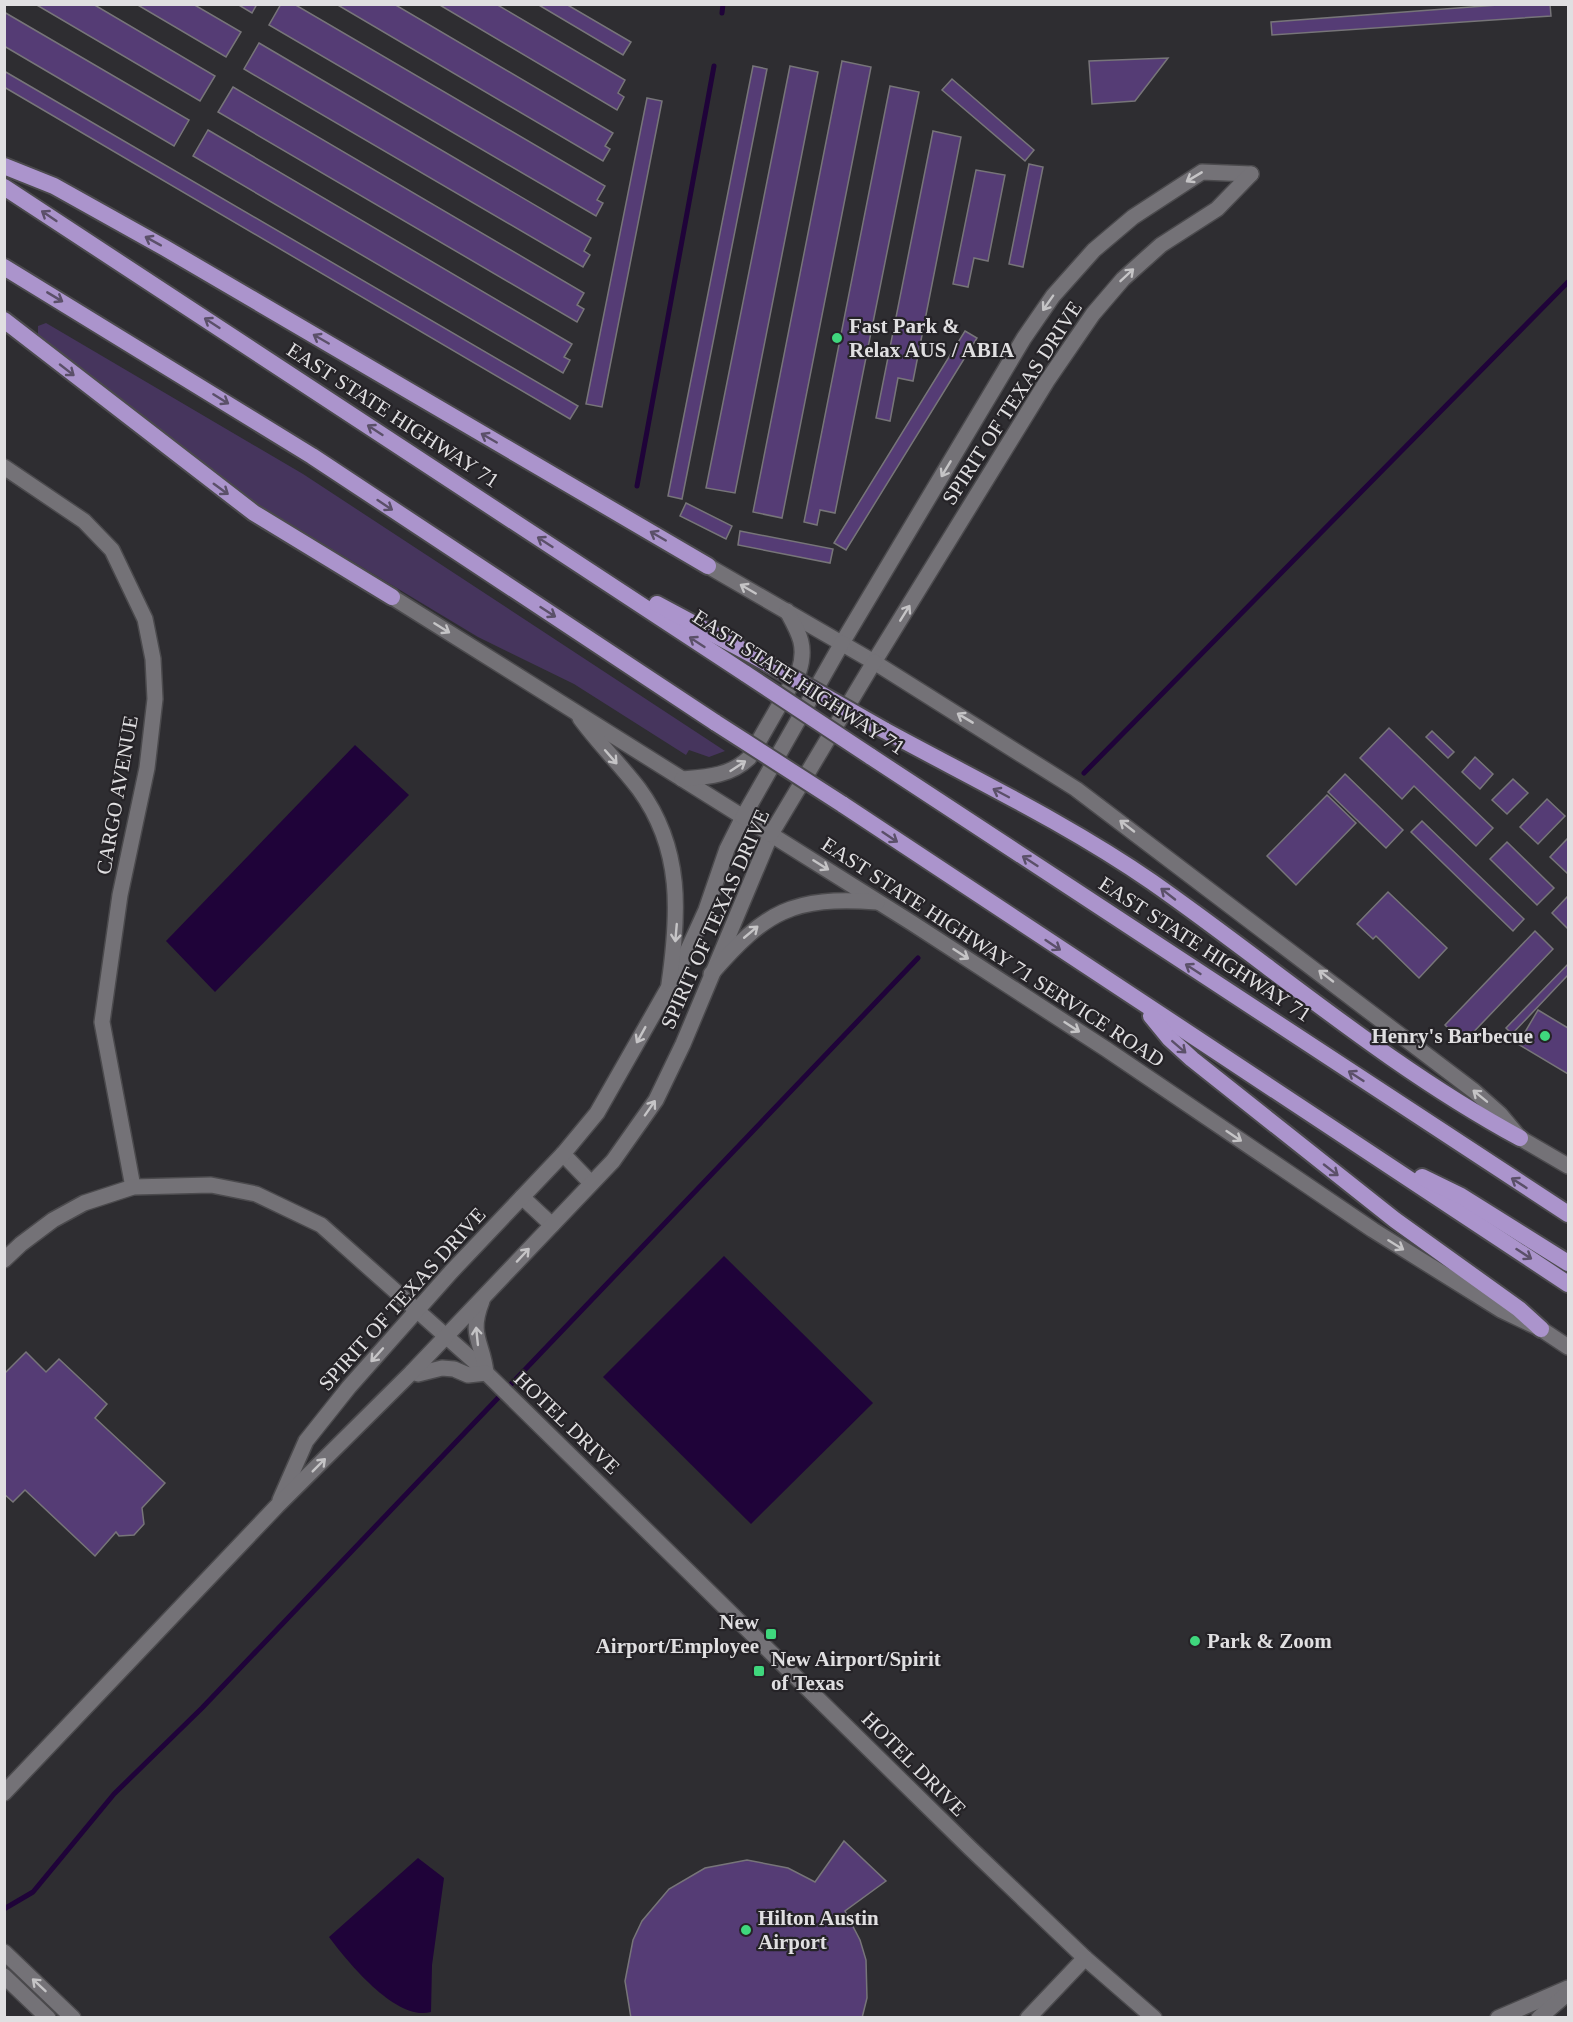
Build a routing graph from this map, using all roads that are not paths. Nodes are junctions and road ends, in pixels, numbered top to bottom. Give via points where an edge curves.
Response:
1 (4, 166) edge
2 (4, 187) edge
3 (4, 267) edge
4 (4, 320) edge
5 (4, 467) edge
6 (708, 566) joint
7 (594, 574) junction
8 (392, 597) joint
9 (787, 611) junction
10 (842, 643) junction
11 (874, 662) junction
12 (574, 711) junction
13 (682, 779) junction
14 (743, 817) junction
15 (771, 834) junction
16 (880, 903) junction
17 (711, 974) junction
18 (669, 984) junction
19 (1141, 1003) junction
20 (1520, 1138) junction
21 (1359, 1146) junction
22 (563, 1154) junction
23 (1569, 1166) edge
24 (591, 1184) junction
25 (133, 1187) junction
26 (522, 1197) junction
27 (1569, 1214) edge
28 (552, 1225) junction
29 (4, 1260) edge
30 (1569, 1263) edge
31 (1569, 1284) edge
32 (483, 1298) junction
33 (416, 1311) junction
34 (1541, 1329) junction
35 (445, 1338) junction
36 (1569, 1347) edge
37 (412, 1372) junction
38 (490, 1377) junction
39 (277, 1506) junction
40 (4, 1793) edge
41 (4, 1952) edge
42 (1085, 1958) junction
43 (4, 1976) edge
44 (1569, 1988) edge
45 (1569, 1993) edge
46 (48, 2018) edge
47 (73, 2018) edge
48 (1028, 2018) edge
49 (1154, 2018) edge
50 (1498, 2018) edge
51 (1539, 2018) edge

6 -> 1 highway via 165,248 54,186
7 -> 2 highway, EAST STATE HIGHWAY 71
3 -> 19 highway, bridge via 266,427
4 -> 8 highway via 254,513
5 - 25 street, CARGO AVENUE via 84,521 111,550 145,619 153,659 155,699 147,768 120,895 102,1022
9 -> 6 street
20 -> 7 highway, bridge via 1406,1070 1113,857 756,657
27 -> 7 highway, EAST STATE HIGHWAY 71, bridge
8 -> 12 street, EAST STATE HIGHWAY 71 SERVICE ROAD
9 - 10 street
13 -> 9 street via 725,773 739,768 749,758 803,658 803,643
10 - 11 street
11 -> 10 street, SPIRIT OF TEXAS DRIVE via 1047,381 1093,314 1123,279 1161,245 1217,209 1251,174 1202,172 1110,236 1053,296
10 - 14 street, SPIRIT OF TEXAS DRIVE
11 - 15 street, SPIRIT OF TEXAS DRIVE
20 -> 11 street via 1474,1091 1101,806
12 - 13 street, EAST STATE HIGHWAY 71 SERVICE ROAD
12 -> 18 street via 650,805 669,850 678,899
13 - 14 street, EAST STATE HIGHWAY 71 SERVICE ROAD
14 - 15 street, EAST STATE HIGHWAY 71 SERVICE ROAD
14 - 18 street, SPIRIT OF TEXAS DRIVE via 701,920
15 -> 16 street, EAST STATE HIGHWAY 71 SERVICE ROAD
15 - 17 street, SPIRIT OF TEXAS DRIVE
17 -> 16 street via 748,935 785,910 836,899
16 -> 34 street, EAST STATE HIGHWAY 71 SERVICE ROAD via 1106,1049 1373,1230 1501,1310
24 -> 17 street, SPIRIT OF TEXAS DRIVE via 613,1161 656,1100
18 -> 22 street, SPIRIT OF TEXAS DRIVE via 597,1113
19 - 21 highway
19 -> 34 highway via 1168,1038 1192,1059 1395,1220
20 - 23 street
21 - 30 highway via 1461,1196
21 -> 31 highway
22 - 24 street
22 - 26 street, SPIRIT OF TEXAS DRIVE
24 - 28 street, SPIRIT OF TEXAS DRIVE
25 - 29 street, HOTEL DRIVE via 84,1203 53,1220
25 - 33 street, HOTEL DRIVE via 211,1185 256,1194 321,1226
26 - 28 street
26 - 33 street, SPIRIT OF TEXAS DRIVE
32 -> 28 street, SPIRIT OF TEXAS DRIVE
32 - 35 street, SPIRIT OF TEXAS DRIVE
38 -> 32 street via 475,1340
33 - 35 street, HOTEL DRIVE
33 -> 39 street, SPIRIT OF TEXAS DRIVE via 306,1441
34 - 36 street, EAST STATE HIGHWAY 71 SERVICE ROAD
35 - 37 street, SPIRIT OF TEXAS DRIVE
35 - 38 street, HOTEL DRIVE
37 - 38 street via 441,1368
39 -> 37 street, SPIRIT OF TEXAS DRIVE
38 - 42 street, HOTEL DRIVE
39 - 40 street, SPIRIT OF TEXAS DRIVE
47 -> 41 street
42 - 48 street
42 - 49 street, HOTEL DRIVE
43 - 46 street
44 - 50 street
45 - 51 street

